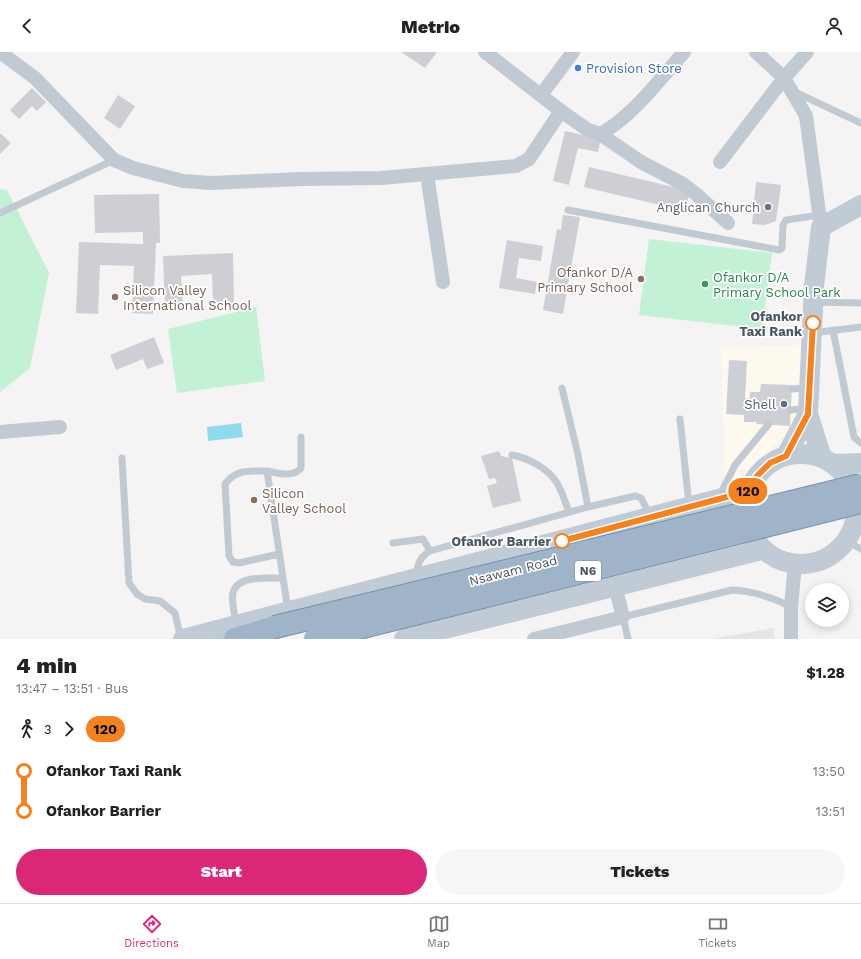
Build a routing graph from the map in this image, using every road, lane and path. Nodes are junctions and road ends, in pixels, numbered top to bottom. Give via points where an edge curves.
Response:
1 (0, 52) edge
2 (485, 52) edge
3 (573, 52) edge
4 (684, 52) edge
5 (756, 52) edge
6 (807, 52) edge
7 (784, 78) junction
8 (793, 91) junction
9 (541, 95) junction
10 (561, 111) junction
11 (861, 123) edge
12 (600, 134) junction
13 (114, 160) junction
14 (720, 162) dead end
15 (427, 174) junction
16 (861, 205) edge
17 (568, 210) dead end
18 (0, 212) edge
19 (821, 221) junction
20 (728, 223) dead end
21 (443, 282) dead end
22 (814, 302) junction
23 (861, 303) edge
24 (861, 327) edge
25 (833, 330) junction
26 (812, 333) junction
27 (562, 388) dead end
28 (802, 411) junction
29 (680, 418) dead end
30 (768, 425) dead end
31 (60, 427) dead end
32 (0, 432) edge
33 (301, 437) dead end
34 (861, 443) edge
35 (512, 455) dead end
36 (786, 456) junction
37 (122, 458) dead end
38 (828, 461) junction
39 (861, 463) edge
40 (267, 471) junction
41 (861, 485) edge
42 (749, 491) junction
43 (718, 500) junction
44 (861, 502) edge
45 (588, 507) junction
46 (689, 507) junction
47 (569, 512) junction
48 (651, 517) junction
49 (855, 536) edge
50 (393, 543) dead end
51 (762, 550) junction
52 (430, 551) junction
53 (279, 554) junction
54 (795, 564) junction
55 (283, 578) junction
56 (414, 580) junction
57 (615, 586) junction
58 (791, 607) junction
59 (623, 617) junction
60 (282, 620) junction
61 (236, 632) edge
62 (182, 639) edge
63 (315, 639) edge
64 (404, 639) edge
65 (534, 639) edge
66 (628, 639) edge
67 (792, 639) edge

1 - 13 street via 35,78
2 - 9 street
3 - 9 street
4 - 12 street via 614,127
5 - 7 street
6 - 7 street
7 - 8 street
7 - 14 street
8 - 11 lane
8 - 19 street via 806,116
9 - 10 street
10 - 12 street via 588,130
10 - 15 street via 529,159 516,166
12 - 20 street via 657,172 683,184
13 - 15 street via 133,168 182,181 212,183 381,178
13 - 18 lane
15 - 21 street
16 - 19 main road
17 - 19 lane via 779,250 782,248 783,225 786,220
19 - 22 main road
22 - 23 lane
22 - 26 main road
24 - 25 lane
25 - 26 lane
25 - 34 lane via 854,437
26 - 28 main road via 801,389
27 - 45 lane
28 - 36 main road
28 - 38 main road
29 - 46 lane
30 - 43 lane via 735,465
31 - 32 street
33 - 40 lane via 299,471 292,474
35 - 47 lane via 524,457 552,476
36 - 38 main road via 804,454
36 - 42 main road via 770,463 757,476
37 - 62 lane via 129,583 137,594 145,599 160,600 175,613
38 - 39 main road
38 - 49 main road via 850,482 856,505
40 - 53 lane
40 - 53 lane via 235,473 225,484 229,556 233,562 239,564
41 - 60 highway, Nsawam Road / N6, bridge
42 - 43 main road
42 - 51 main road via 746,511 750,531
43 - 46 main road
44 - 63 highway, Nsawam Road / N6, bridge
45 - 47 lane
45 - 48 lane via 635,496 641,498
46 - 48 main road
47 - 52 lane
48 - 56 main road
49 - 54 main road via 823,559
50 - 52 lane via 423,539
51 - 54 main road
51 - 57 main road
52 - 56 lane via 418,562
53 - 55 lane
54 - 58 street
55 - 60 lane
55 - 61 lane via 242,581 236,586 232,593
56 - 60 main road
57 - 59 street
57 - 64 main road
58 - 59 lane via 750,591 732,590
58 - 67 street
59 - 65 street
59 - 66 lane
60 - 61 highway, Nsawam Road / N6
61 - 62 main road

